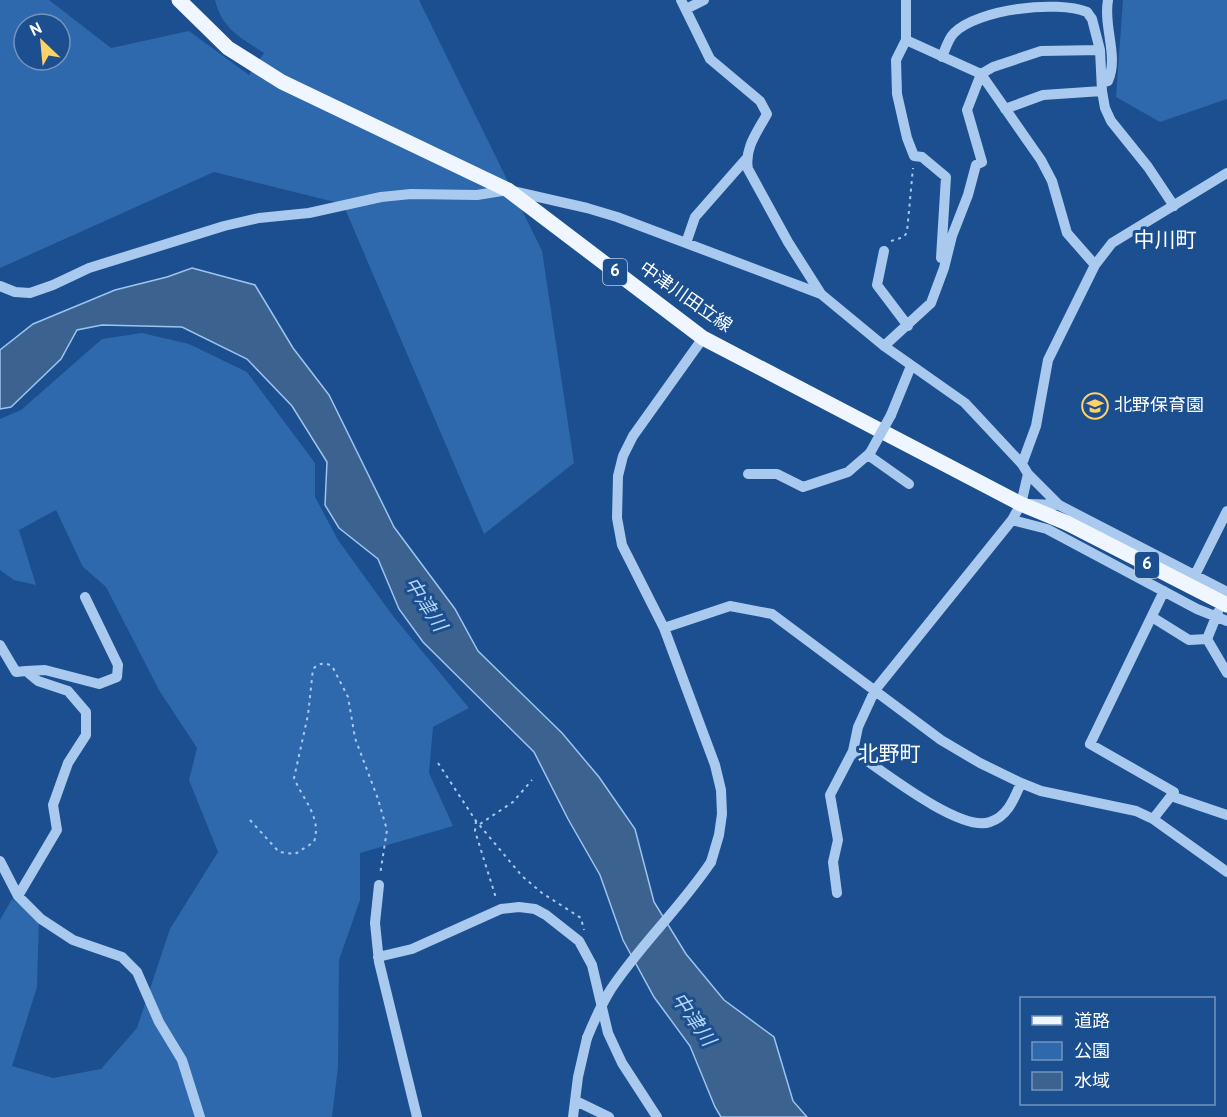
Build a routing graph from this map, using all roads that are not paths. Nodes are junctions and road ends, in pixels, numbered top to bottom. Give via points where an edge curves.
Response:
1 (179, 0) edge
2 (704, 0) edge
3 (906, 0) edge
4 (1108, 0) edge
5 (684, 4) edge
6 (906, 40) junction
7 (1100, 50) junction
8 (942, 57) junction
9 (981, 75) junction
10 (1102, 87) junction
11 (1005, 109) junction
12 (746, 159) junction
13 (1227, 173) edge
14 (508, 190) junction
15 (1174, 206) junction
16 (686, 243) junction
17 (884, 251) road end
18 (1095, 265) junction
19 (944, 268) junction
20 (0, 286) edge
21 (821, 294) junction
22 (908, 326) junction
23 (703, 338) junction
24 (884, 346) junction
25 (911, 366) junction
26 (869, 454) junction
27 (1025, 469) junction
28 (748, 474) dead end
29 (909, 484) dead end
30 (1021, 504) junction
31 (1059, 505) junction
32 (1227, 512) edge
33 (1012, 520) junction
34 (1194, 577) junction
35 (1164, 591) junction
36 (1227, 594) edge
37 (85, 597) dead end
38 (1227, 605) edge
39 (1152, 617) junction
40 (1214, 617) junction
41 (1227, 621) edge
42 (664, 628) junction
43 (1207, 639) junction
44 (0, 645) edge
45 (26, 671) junction
46 (1227, 673) edge
47 (875, 690) junction
48 (854, 751) junction
49 (1021, 783) junction
50 (1171, 796) junction
51 (1227, 815) edge
52 (1153, 819) junction
53 (0, 861) edge
54 (1227, 872) edge
55 (379, 885) road end
56 (837, 893) dead end
57 (18, 896) junction
58 (378, 957) junction
59 (576, 1101) junction
60 (200, 1117) edge
61 (417, 1117) edge
62 (573, 1117) edge
63 (609, 1117) edge
64 (657, 1117) edge

1 - 14 main road, 中津川田立線 / 6 via 228,48 282,82
2 - 5 street
3 - 6 street
4 - 10 street via 1113,70
5 - 12 street via 710,59 760,100 767,114
6 - 8 street
6 - 19 street via 896,60 897,93 914,156 922,157 946,177 941,258
7 - 8 street via 1087,12 1030,7 1006,10 963,26 952,34
7 - 9 street via 1041,51
7 - 10 street
8 - 9 street
9 - 11 street
9 - 19 street via 967,110 982,162 976,165
10 - 11 street via 1043,94
10 - 15 street via 1111,121
11 - 18 street via 1052,181 1067,233
12 - 16 street via 700,210
12 - 21 street via 788,242
13 - 15 street
14 - 16 street via 587,208
14 - 20 street via 477,195 381,197 309,213 259,218 110,261 30,293
14 - 23 main road, 中津川田立線 / 6
15 - 18 street via 1112,243
16 - 21 street
17 - 22 street via 877,285
18 - 27 street via 1048,360
19 - 22 street via 931,303
21 - 24 street
22 - 24 street
23 - 30 main road, 中津川田立線 / 6
23 - 42 street via 633,436 618,476 617,518 622,545
24 - 25 street
25 - 26 street, bridge via 891,415
25 - 27 street via 965,403
26 - 28 street via 848,472 803,487 777,474
26 - 29 street
27 - 30 street
27 - 31 street
30 - 31 street
30 - 33 street
30 - 38 main road, 中津川田立線 / 6, bridge
31 - 34 street
32 - 34 street
33 - 35 street via 1047,530
33 - 47 street
34 - 36 street
35 - 39 street
35 - 40 street
36 - 40 street
37 - 45 street via 118,665 117,677 99,684 45,670
39 - 43 street via 1189,640
39 - 50 street via 1090,744 1174,792
40 - 41 street
40 - 43 street
42 - 47 street via 730,606 771,614
42 - 59 street, bridge via 715,765 721,790 719,835 711,862 693,889 611,989 597,1014 587,1038
43 - 46 street
44 - 45 street via 16,672
45 - 57 street via 38,681 68,692 86,712 86,735 68,763 53,806 57,830
47 - 48 street via 858,727
47 - 49 street via 941,740
48 - 49 street via 943,812 971,823 990,823 1005,813
48 - 56 street via 830,795 838,840 833,862
49 - 52 street via 1041,791 1136,811
50 - 51 street
50 - 52 street
52 - 54 street
53 - 57 street
55 - 58 street via 375,923
57 - 60 street via 41,919 73,940 122,957 137,972 159,1022 182,1060
58 - 61 street
58 - 64 street via 412,949 498,910 535,909 577,939 592,965 608,1033 622,1063
59 - 62 street
59 - 63 street

